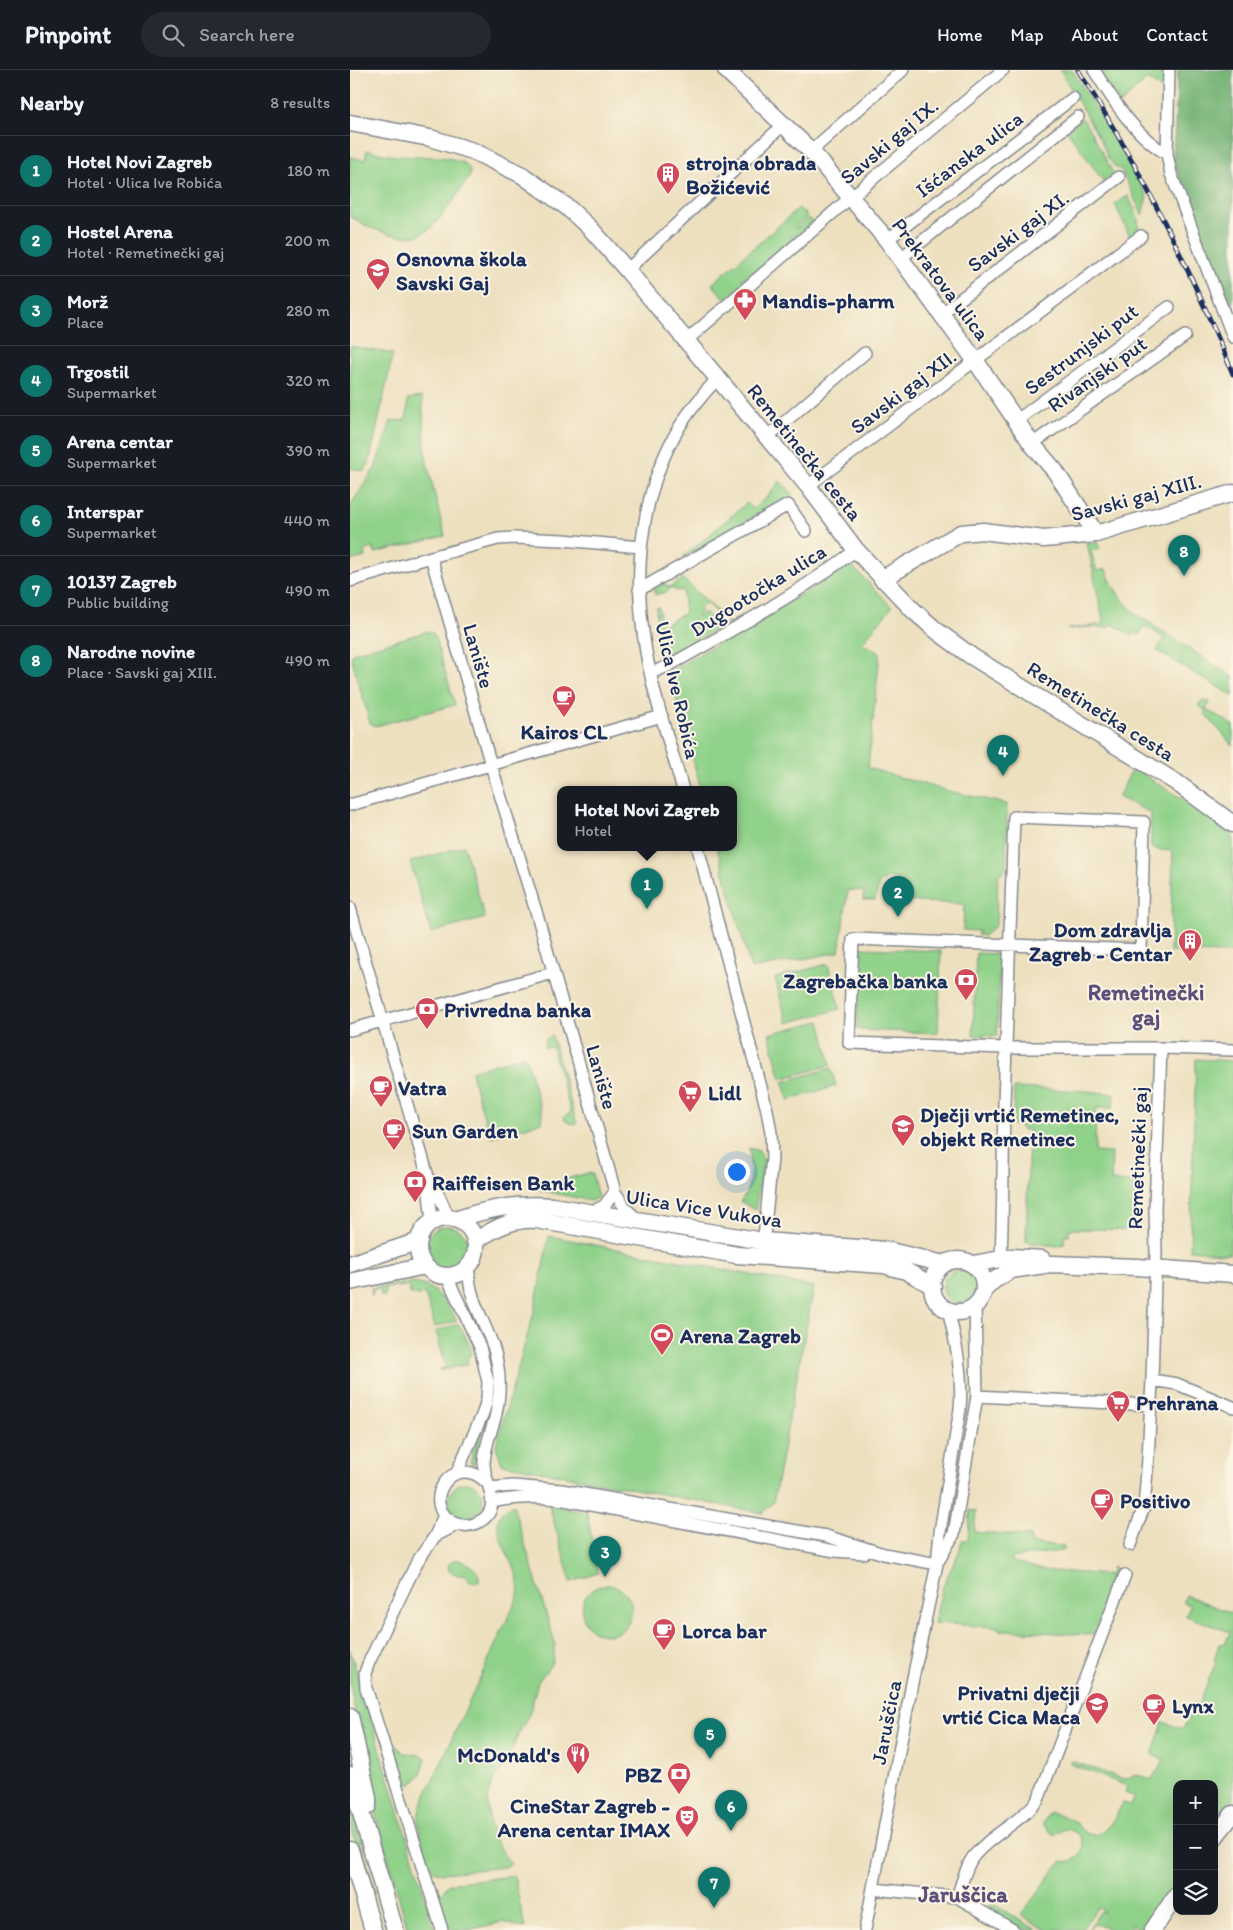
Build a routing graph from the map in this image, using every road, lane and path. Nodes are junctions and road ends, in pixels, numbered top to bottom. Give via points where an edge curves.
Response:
1 (903, 70) edge
2 (1003, 70) edge
3 (1094, 70) edge
4 (1168, 70) edge
5 (732, 72) edge
6 (1073, 98) dead end
7 (1078, 117) dead end
8 (350, 123) edge
9 (783, 125) junction
10 (811, 151) junction
11 (1167, 154) junction
12 (1119, 177) dead end
13 (851, 197) junction
14 (1141, 236) dead end
15 (887, 240) junction
16 (901, 258) junction
17 (627, 270) junction
18 (1169, 307) dead end
19 (940, 314) junction
20 (1184, 336) dead end
21 (1233, 337) edge
22 (687, 340) junction
23 (865, 353) dead end
24 (975, 360) junction
25 (718, 378) junction
26 (1016, 421) junction
27 (766, 438) junction
28 (1032, 444) junction
29 (808, 486) junction
30 (1233, 493) edge
31 (806, 531) dead end
32 (1096, 534) junction
33 (641, 547) junction
34 (856, 550) junction
35 (431, 557) junction
36 (882, 579) junction
37 (350, 581) edge
38 (639, 590) junction
39 (651, 673) junction
40 (662, 716) junction
41 (491, 765) junction
42 (682, 786) edge
43 (350, 805) edge
44 (1233, 824) edge
45 (699, 851) edge
46 (350, 908) edge
47 (1010, 944) junction
48 (553, 973) junction
49 (383, 1021) junction
50 (350, 1030) edge
51 (1006, 1048) junction
52 (1161, 1048) junction
53 (1233, 1050) edge
54 (429, 1180) junction
55 (615, 1192) junction
56 (591, 1212) junction
57 (454, 1219) junction
58 (637, 1220) junction
59 (432, 1222) junction
60 (419, 1241) junction
61 (476, 1241) junction
62 (763, 1241) junction
63 (762, 1258) junction
64 (1001, 1259) junction
65 (350, 1264) edge
66 (944, 1264) junction
67 (972, 1264) junction
68 (1051, 1264) junction
69 (425, 1266) junction
70 (468, 1267) junction
71 (1156, 1268) junction
72 (1233, 1274) edge
73 (447, 1277) junction
74 (350, 1282) edge
75 (933, 1286) junction
76 (984, 1290) junction
77 (975, 1305) junction
78 (948, 1309) junction
79 (1152, 1380) junction
80 (977, 1396) junction
81 (1151, 1405) junction
82 (1233, 1407) edge
83 (458, 1472) junction
84 (488, 1485) junction
85 (492, 1502) junction
86 (444, 1515) junction
87 (458, 1524) junction
88 (435, 1536) junction
89 (1130, 1545) dead end
90 (884, 1554) junction
91 (937, 1564) junction
92 (1125, 1575) dead end
93 (350, 1716) edge
94 (350, 1775) edge
95 (1233, 1814) edge
96 (1218, 1833) edge
97 (368, 1838) junction
98 (350, 1850) edge
99 (874, 1888) junction
100 (957, 1897) junction
101 (1173, 1900) edge
102 (373, 1930) edge
103 (395, 1930) edge
104 (442, 1930) edge
105 (865, 1930) edge
106 (1013, 1930) edge
107 (1153, 1930) edge

1 - 10 street
2 - 13 street, Savski gaj IX.
3 - 11 street via 1135,126
4 - 11 street
5 - 9 street, Prekratova ulica
6 - 15 street, Išćanska ulica
7 - 16 street
8 - 17 street, Remetinečka cesta via 452,144 502,164 567,207
9 - 10 street, Prekratova ulica
9 - 17 street
10 - 13 street, Prekratova ulica
11 - 21 street via 1171,174
12 - 19 street, Savski gaj XI.
13 - 15 street, Prekratova ulica
13 - 22 street, Savski gaj IX.
14 - 24 street, Savski gaj XII.
15 - 16 street, Prekratova ulica
16 - 19 street, Prekratova ulica
17 - 22 street, Remetinečka cesta
18 - 26 street, Sestrunjski put
19 - 24 street, Prekratova ulica
20 - 28 street, Rivanjski put
22 - 25 street, Remetinečka cesta
23 - 27 street
24 - 26 street, Prekratova ulica
24 - 29 street, Savski gaj XII.
25 - 27 street, Remetinečka cesta
25 - 33 street, Ulica Ive Robića via 689,412 671,443 652,491
26 - 28 street, Prekratova ulica
27 - 29 street, Remetinečka cesta
28 - 32 street, Prekratova ulica via 1055,472
29 - 34 street, Remetinečka cesta
30 - 32 street, Savski gaj XIII.
31 - 38 street via 788,505
32 - 36 street, Savski gaj XIII. via 1044,539 972,531 961,534
33 - 35 street via 514,538
33 - 38 street, Ulica Ive Robića
34 - 36 street, Remetinečka cesta
34 - 39 street, Dugootočka ulica via 774,606
35 - 37 street
35 - 41 street, Lanište
36 - 44 street, Remetinečka cesta via 926,621 971,656 1177,783
38 - 39 street, Ulica Ive Robića
39 - 40 street, Ulica Ive Robića
40 - 41 street
40 - 42 street, Ulica Ive Robića
41 - 43 street
41 - 48 street, Lanište
45 - 62 street via 771,1133 772,1158
46 - 49 street
47 - 47 street via 1014,817 1144,822 1142,950
47 - 51 street
47 - 51 street via 853,939 850,1043
48 - 49 street
48 - 55 street, Lanište
49 - 50 street
49 - 54 street
51 - 52 street
51 - 64 street
52 - 53 street
52 - 71 street, Remetinečki gaj
54 - 57 street
54 - 59 street
55 - 56 street via 604,1206
55 - 58 street, Lanište
56 - 57 street, Ulica Vice Vukova via 525,1204
56 - 58 street, Ulica Vice Vukova
57 - 59 street
57 - 61 street via 472,1232
58 - 62 street, Ulica Vice Vukova
59 - 60 street
60 - 65 street
60 - 69 street via 418,1251
61 - 63 street, Ulica Vice Vukova via 501,1225 529,1219
61 - 70 street via 475,1255
62 - 63 street
62 - 66 street, Ulica Vice Vukova via 886,1250
63 - 75 street, Ulica Vice Vukova via 879,1264 906,1271
64 - 67 street
64 - 68 street via 1033,1257
66 - 67 street via 958,1260
66 - 75 street via 934,1277
67 - 76 street via 982,1275
68 - 71 street
68 - 76 street via 1012,1270
69 - 73 street via 437,1275
69 - 74 street
70 - 73 street via 460,1274
70 - 84 street via 472,1296 494,1350 500,1378 498,1402 485,1453
71 - 72 street
71 - 79 street, Remetinečki gaj
73 - 83 street via 480,1347 488,1382 483,1412
75 - 78 street via 937,1300
76 - 77 street
77 - 78 street via 962,1311
77 - 80 street, Jaruščica
78 - 91 street, Jaruščica via 962,1388
79 - 81 street, Remetinečki gaj
79 - 82 street via 1177,1384
80 - 81 street
80 - 91 street, Jaruščica via 954,1534
81 - 89 street, Remetinečki gaj via 1144,1507
83 - 84 street via 474,1473
83 - 86 street via 443,1482 439,1490 438,1499
84 - 85 street
84 - 90 street via 570,1492 826,1536
85 - 87 street via 485,1517 478,1522 465,1526
85 - 90 street via 532,1496 559,1499 835,1551
86 - 87 street
86 - 88 street
87 - 88 street
88 - 104 street via 406,1584 369,1662 365,1680
90 - 91 street
91 - 99 street, Jaruščica
92 - 100 street via 1038,1800 973,1857
93 - 97 street via 368,1798
94 - 97 street
95 - 96 street
97 - 103 street
98 - 102 street
99 - 100 street
99 - 105 street, Jaruščica
100 - 106 street
101 - 107 street

